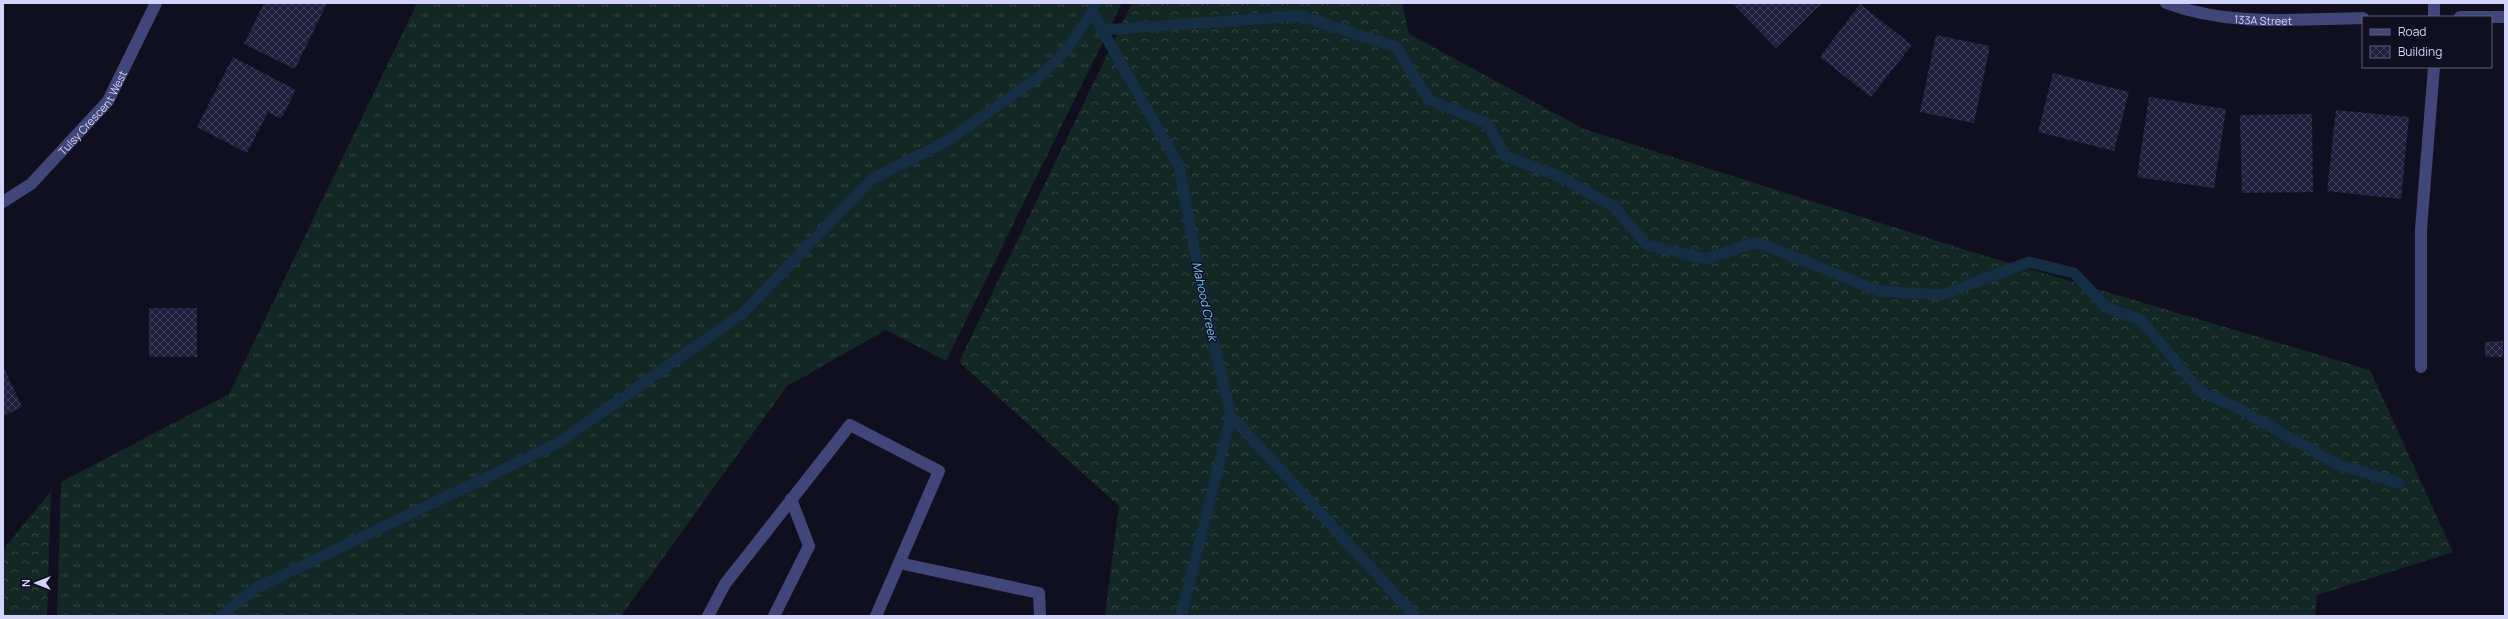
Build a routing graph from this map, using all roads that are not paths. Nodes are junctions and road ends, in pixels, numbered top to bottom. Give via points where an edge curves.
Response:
1 (156, 3) edge
2 (2166, 3) edge
3 (2434, 3) edge
4 (2434, 16) edge
5 (2492, 16) edge
6 (2505, 16) edge
7 (2362, 18) edge
8 (2434, 68) edge
9 (3, 202) edge
10 (2421, 367) dead end
11 (792, 499) junction
12 (899, 563) junction
13 (708, 616) edge
14 (774, 616) edge
15 (876, 616) edge
16 (1040, 616) edge

1 - 9 street, Tulsy Crescent West via 108,101 31,184
2 - 7 street, 133A Street via 2225,19
3 - 4 street
5 - 6 street
8 - 10 street via 2421,229
11 - 12 street via 850,425 939,471
11 - 13 street via 725,584
11 - 14 street via 809,546
12 - 15 street
12 - 16 street via 1039,593

